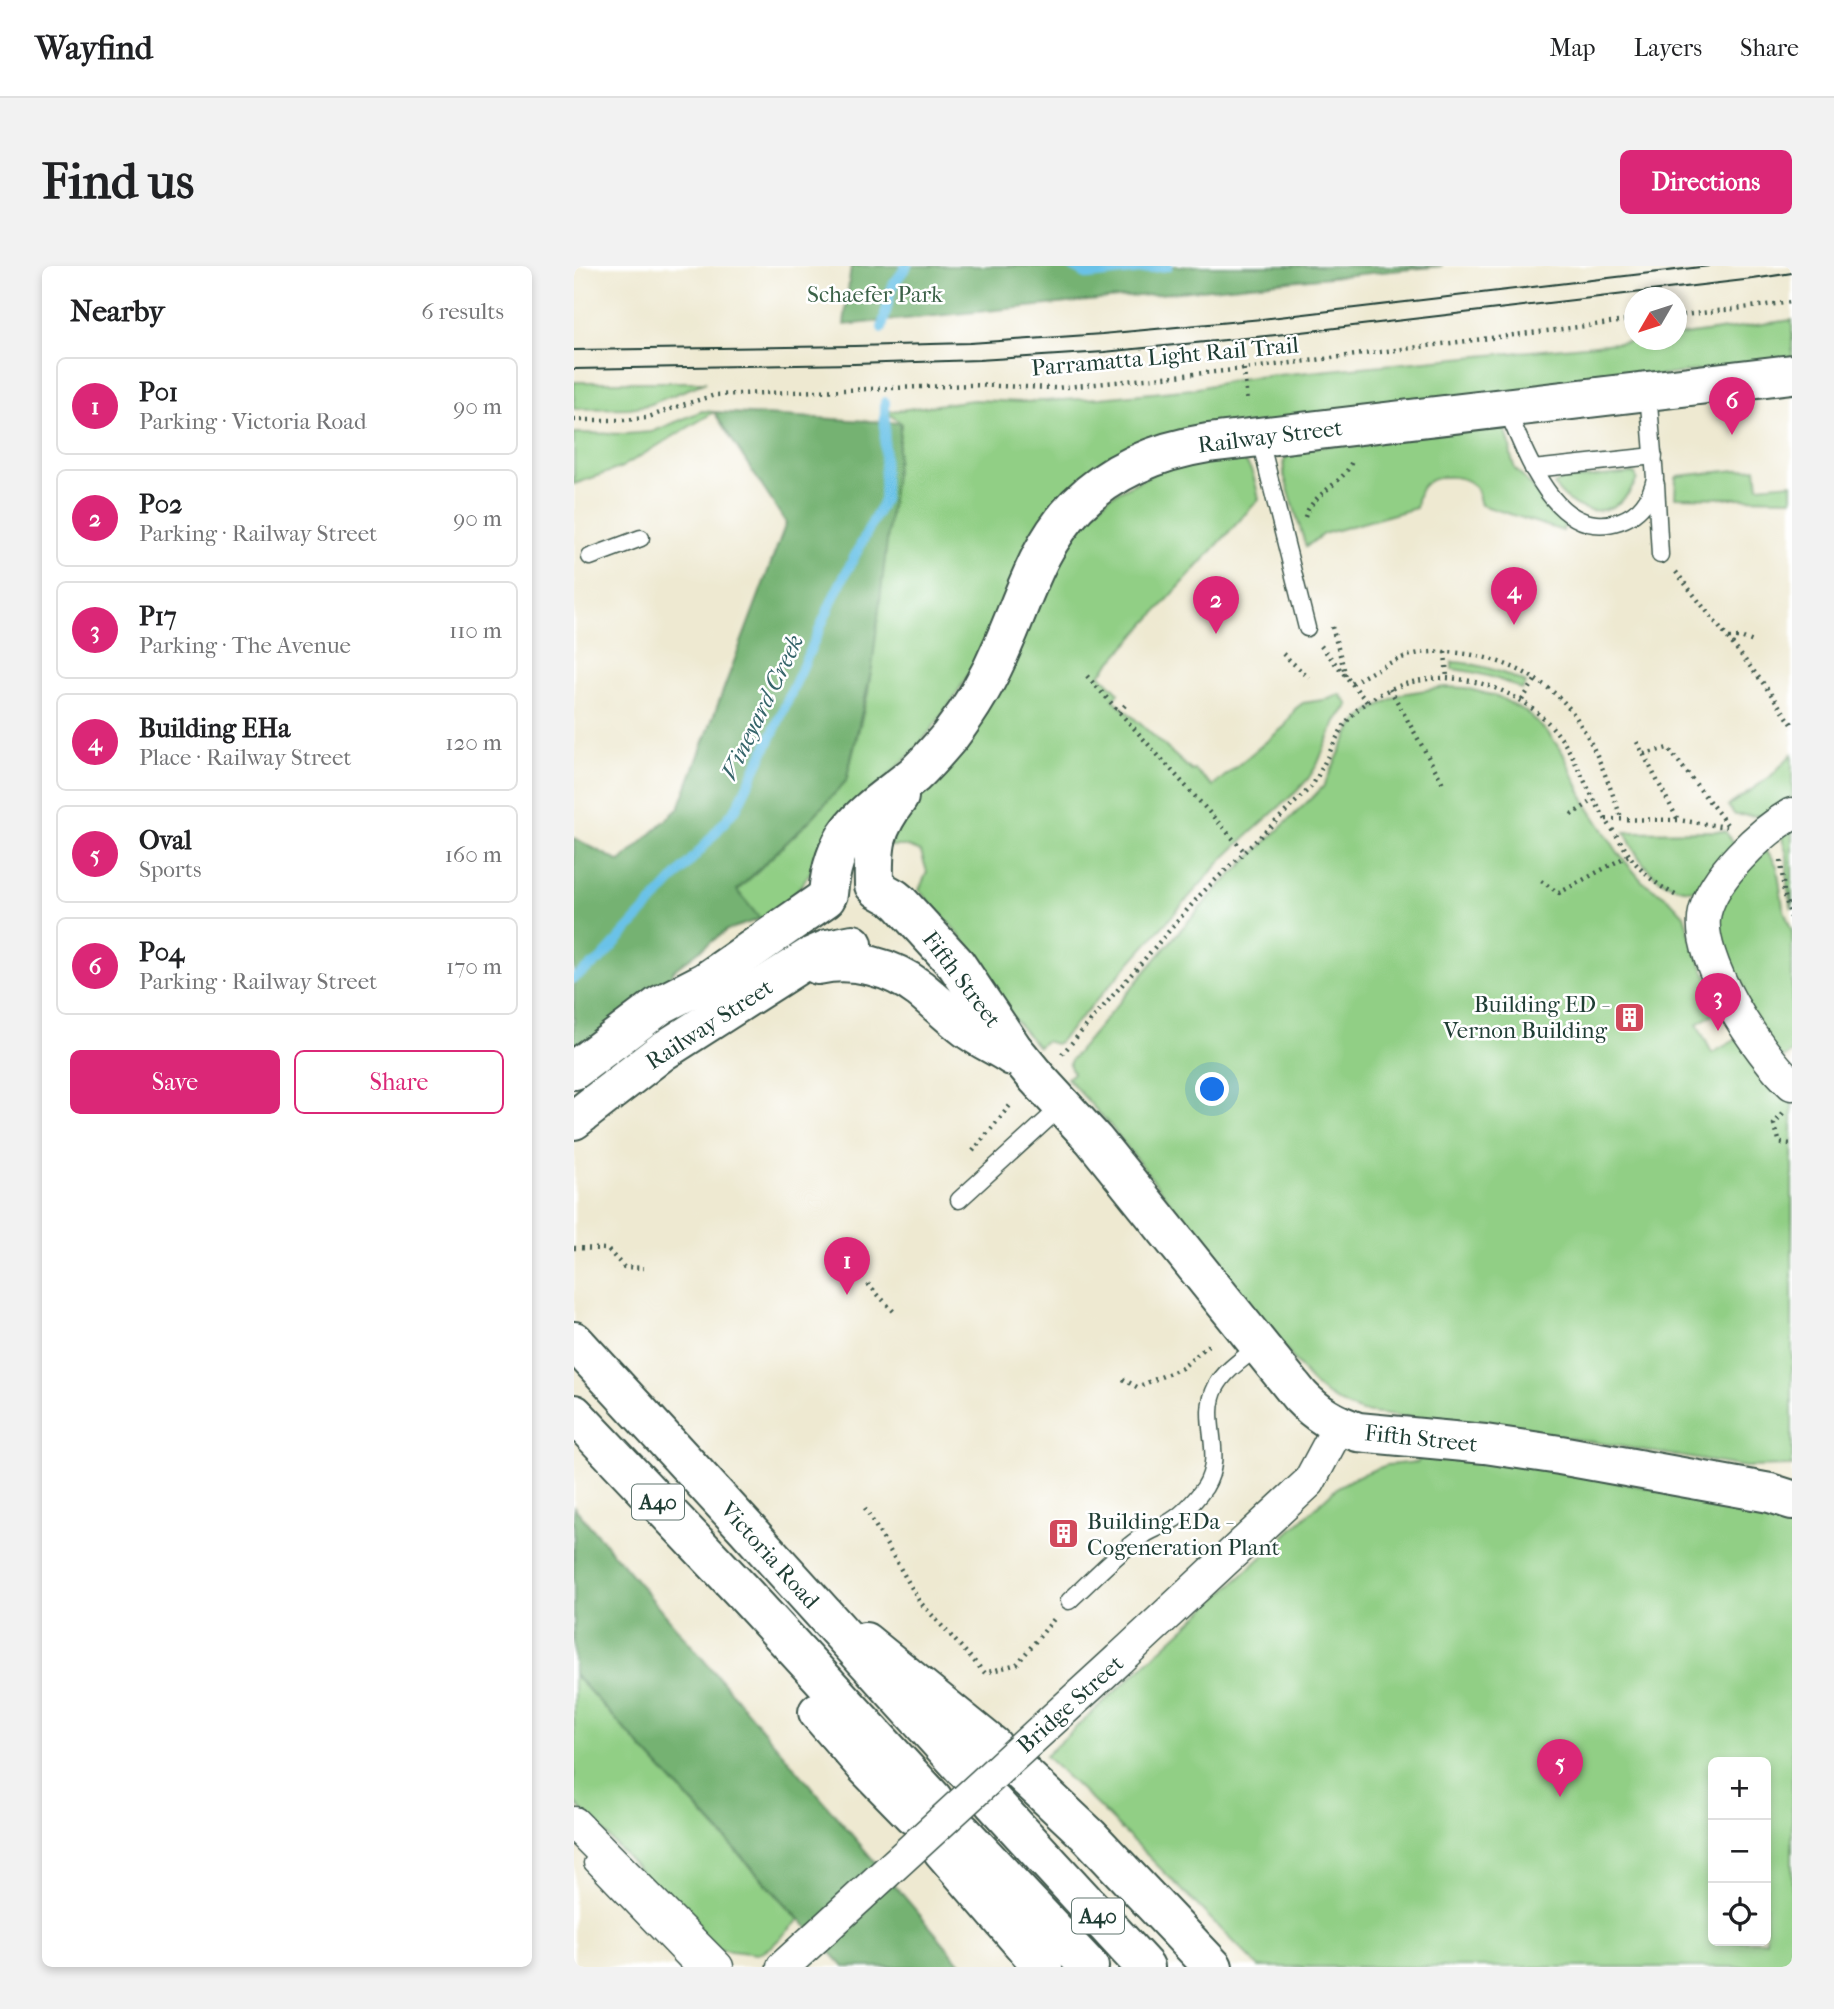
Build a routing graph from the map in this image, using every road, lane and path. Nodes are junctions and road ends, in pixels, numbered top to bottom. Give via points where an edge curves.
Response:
1 (1792, 302) edge
2 (1687, 315) edge
3 (1624, 321) edge
4 (1244, 369) junction
5 (1792, 374) edge
6 (1648, 392) junction
7 (1506, 408) junction
8 (574, 420) edge
9 (1253, 423) junction
10 (1348, 426) junction
11 (1654, 456) junction
12 (1533, 469) junction
13 (1655, 478) junction
14 (1304, 522) dead end
15 (640, 538) dead end
16 (1660, 555) joint
17 (590, 557) dead end
18 (1332, 625) dead end
19 (1307, 628) joint
20 (1728, 638) junction
21 (1756, 643) dead end
22 (1446, 652) junction
23 (1283, 654) dead end
24 (1087, 676) dead end
25 (1346, 676) junction
26 (1309, 678) dead end
27 (1447, 678) junction
28 (1536, 679) junction
29 (1352, 683) junction
30 (1390, 689) junction
31 (1522, 700) junction
32 (1128, 702) dead end
33 (1367, 702) junction
34 (1119, 712) junction
35 (1792, 724) edge
36 (1637, 742) dead end
37 (1644, 754) junction
38 (917, 772) junction
39 (1444, 785) dead end
40 (1594, 800) junction
41 (1792, 814) edge
42 (1571, 815) dead end
43 (1606, 819) junction
44 (1622, 820) junction
45 (1678, 820) junction
46 (1764, 834) junction
47 (1244, 850) junction
48 (1629, 855) junction
49 (1541, 881) dead end
50 (876, 887) junction
51 (827, 896) junction
52 (1705, 910) junction
53 (1792, 922) edge
54 (857, 944) junction
55 (788, 972) junction
56 (574, 1070) edge
57 (1034, 1073) junction
58 (1789, 1096) edge
59 (1062, 1106) junction
60 (574, 1120) edge
61 (1792, 1144) edge
62 (965, 1161) dead end
63 (958, 1200) dead end
64 (574, 1248) edge
65 (644, 1268) dead end
66 (868, 1284) dead end
67 (896, 1314) dead end
68 (1220, 1336) dead end
69 (574, 1341) edge
70 (1259, 1346) junction
71 (1123, 1379) dead end
72 (574, 1414) edge
73 (1339, 1426) junction
74 (1792, 1500) edge
75 (865, 1508) dead end
76 (1069, 1601) joint
77 (979, 1758) dead end
78 (1023, 1774) dead end
79 (993, 1802) dead end
80 (923, 1807) dead end
81 (574, 1823) edge
82 (574, 1844) edge
83 (692, 1967) edge
84 (717, 1967) edge
85 (783, 1967) edge
86 (1043, 1967) edge
87 (1088, 1967) edge
88 (1145, 1967) edge
89 (1213, 1967) edge

1 - 2 path
3 - 4 path, Parramatta Light Rail Trail
4 - 8 path, Parramatta Light Rail Trail via 1056,388 972,385 715,395 646,418
4 - 9 path
5 - 6 main road, Railway Street
6 - 7 main road, Railway Street
6 - 11 lane
7 - 10 main road, Railway Street
7 - 12 lane
9 - 10 main road, Railway Street
9 - 19 lane
9 - 38 main road, Railway Street via 1117,473 1078,504 1044,547 1003,646 965,715
10 - 14 path via 1352,464 1309,507
11 - 12 lane
11 - 13 lane
12 - 13 lane via 1564,510 1576,519 1603,525 1640,510
13 - 16 lane
15 - 17 lane
16 - 20 path
18 - 25 path
19 - 25 path
20 - 21 path
20 - 35 path
22 - 27 path
22 - 28 path via 1506,665
22 - 29 path via 1418,653
23 - 26 path
24 - 34 path
25 - 29 path
27 - 30 path
27 - 31 path via 1488,685
28 - 31 path
28 - 44 path via 1579,721
29 - 33 path
30 - 33 path
30 - 39 path
31 - 40 path via 1539,712 1567,746
32 - 34 path
33 - 47 path via 1339,733 1311,787
34 - 47 path
36 - 37 path
37 - 45 path
37 - 45 path via 1668,748 1730,827
38 - 50 main road, Railway Street via 879,829 874,848
38 - 51 main road, Railway Street via 848,832 831,866
40 - 42 path
40 - 43 path
41 - 46 street
43 - 44 path
43 - 48 path
44 - 45 path
46 - 52 street via 1726,875
46 - 53 path via 1780,854
47 - 57 path via 1097,1015
48 - 49 path via 1559,893
48 - 52 path via 1654,882
50 - 51 main road via 849,880
50 - 54 main road via 887,905 886,924 873,939
50 - 57 main road, Fifth Street via 900,903 956,964
51 - 54 main road via 822,911 828,930 838,940
51 - 56 main road, Railway Street via 705,982 660,1005
52 - 58 street via 1708,946 1731,1002
54 - 55 main road, Railway Street via 828,949
54 - 57 main road, Fifth Street via 874,947 928,978
55 - 57 main road via 846,962 893,973
55 - 60 main road, Railway Street via 663,1051
57 - 59 main road, Fifth Street
57 - 62 path
58 - 61 path via 1774,1124 1780,1143
59 - 63 lane
59 - 70 main road, Fifth Street
64 - 65 path via 607,1249 624,1267
66 - 67 path
68 - 71 path via 1182,1368 1137,1387
69 - 77 main road, Victoria Road / A40 via 809,1597
70 - 73 main road, Fifth Street via 1312,1408
70 - 76 lane via 1222,1379 1212,1396 1214,1457 1207,1484 1198,1497 1176,1518 1130,1545
72 - 80 main road, Victoria Road / A40 via 741,1590 778,1666 866,1767
73 - 74 main road, Fifth Street via 1377,1435 1560,1455
73 - 85 street, Bridge Street, bridge via 1309,1482
75 - 76 path via 920,1602 985,1673 1017,1664
78 - 89 main road via 1089,1836
79 - 88 main road, A40
81 - 84 street
82 - 83 lane
86 - 87 main road, A40 via 952,1841

